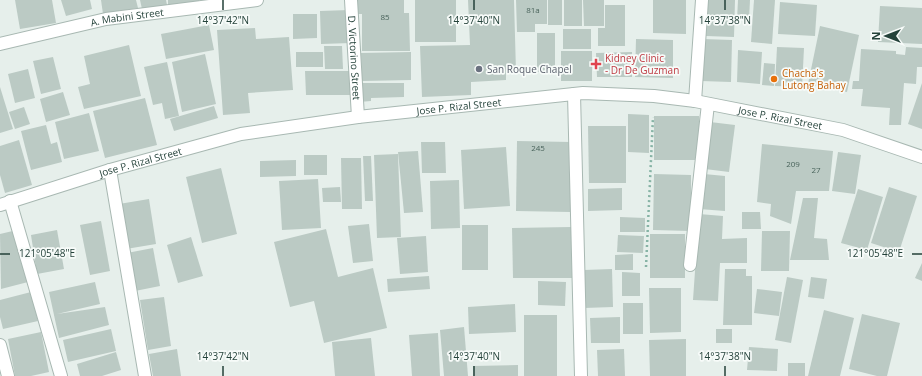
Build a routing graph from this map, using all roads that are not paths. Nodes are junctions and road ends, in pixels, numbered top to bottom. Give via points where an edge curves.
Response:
1 (257, 0) edge
2 (351, 0) edge
3 (702, 0) edge
4 (0, 44) edge
5 (574, 94) junction
6 (695, 101) junction
7 (708, 104) junction
8 (358, 117) junction
9 (922, 157) edge
10 (110, 170) junction
11 (5, 203) edge
12 (690, 265) dead end
13 (0, 345) edge
14 (8, 376) edge
15 (61, 376) edge
16 (145, 376) edge
17 (581, 376) edge

1 - 4 street, A. Mabini Street via 106,19
2 - 8 street, D. Victorino Street
3 - 6 street
5 - 6 street, Jose P. Rizal Street via 654,96
5 - 8 street, Jose P. Rizal Street
5 - 17 street
6 - 7 street, Jose P. Rizal Street
7 - 9 street, Jose P. Rizal Street via 843,130
7 - 12 street
8 - 10 street, Jose P. Rizal Street via 241,134
10 - 11 street, Jose P. Rizal Street
10 - 16 street
11 - 15 street
13 - 14 street

